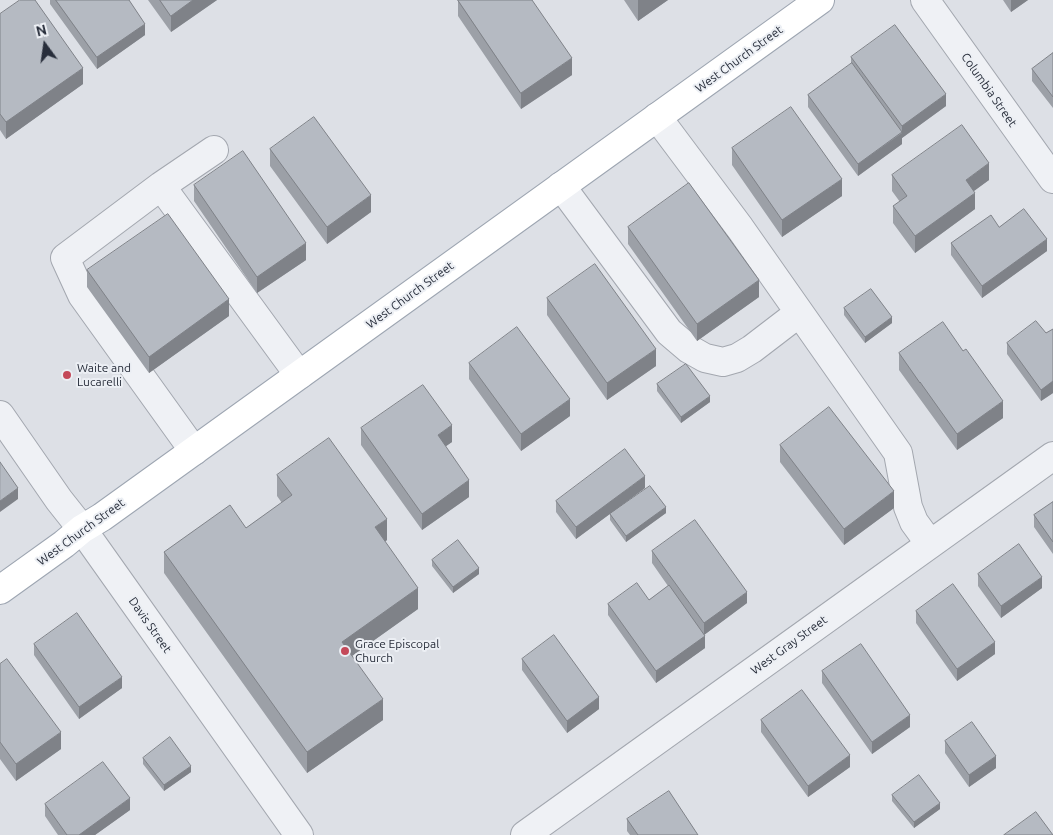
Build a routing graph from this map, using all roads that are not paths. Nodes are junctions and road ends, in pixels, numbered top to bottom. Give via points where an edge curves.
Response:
1 (820, 0) edge
2 (926, 0) edge
3 (657, 117) junction
4 (214, 150) dead end
5 (1053, 179) edge
6 (161, 186) junction
7 (561, 186) junction
8 (800, 313) junction
9 (298, 375) junction
10 (0, 415) edge
11 (194, 451) junction
12 (1053, 456) edge
13 (82, 529) junction
14 (930, 544) junction
15 (0, 590) edge
16 (299, 835) edge
17 (525, 835) edge

1 - 3 main road, West Church Street
2 - 5 street, Columbia Street
3 - 7 main road, West Church Street
3 - 8 street
4 - 6 street
6 - 9 street
6 - 11 street via 65,258 82,295
7 - 8 street via 669,332 705,358 723,362 737,358
7 - 9 main road, West Church Street
8 - 14 street via 898,453 908,507 914,522
9 - 11 main road, West Church Street
10 - 13 street, Davis Street
11 - 13 main road, West Church Street
12 - 14 street, West Gray Street
13 - 15 main road, West Church Street
13 - 16 street, Davis Street
14 - 17 street, West Gray Street

